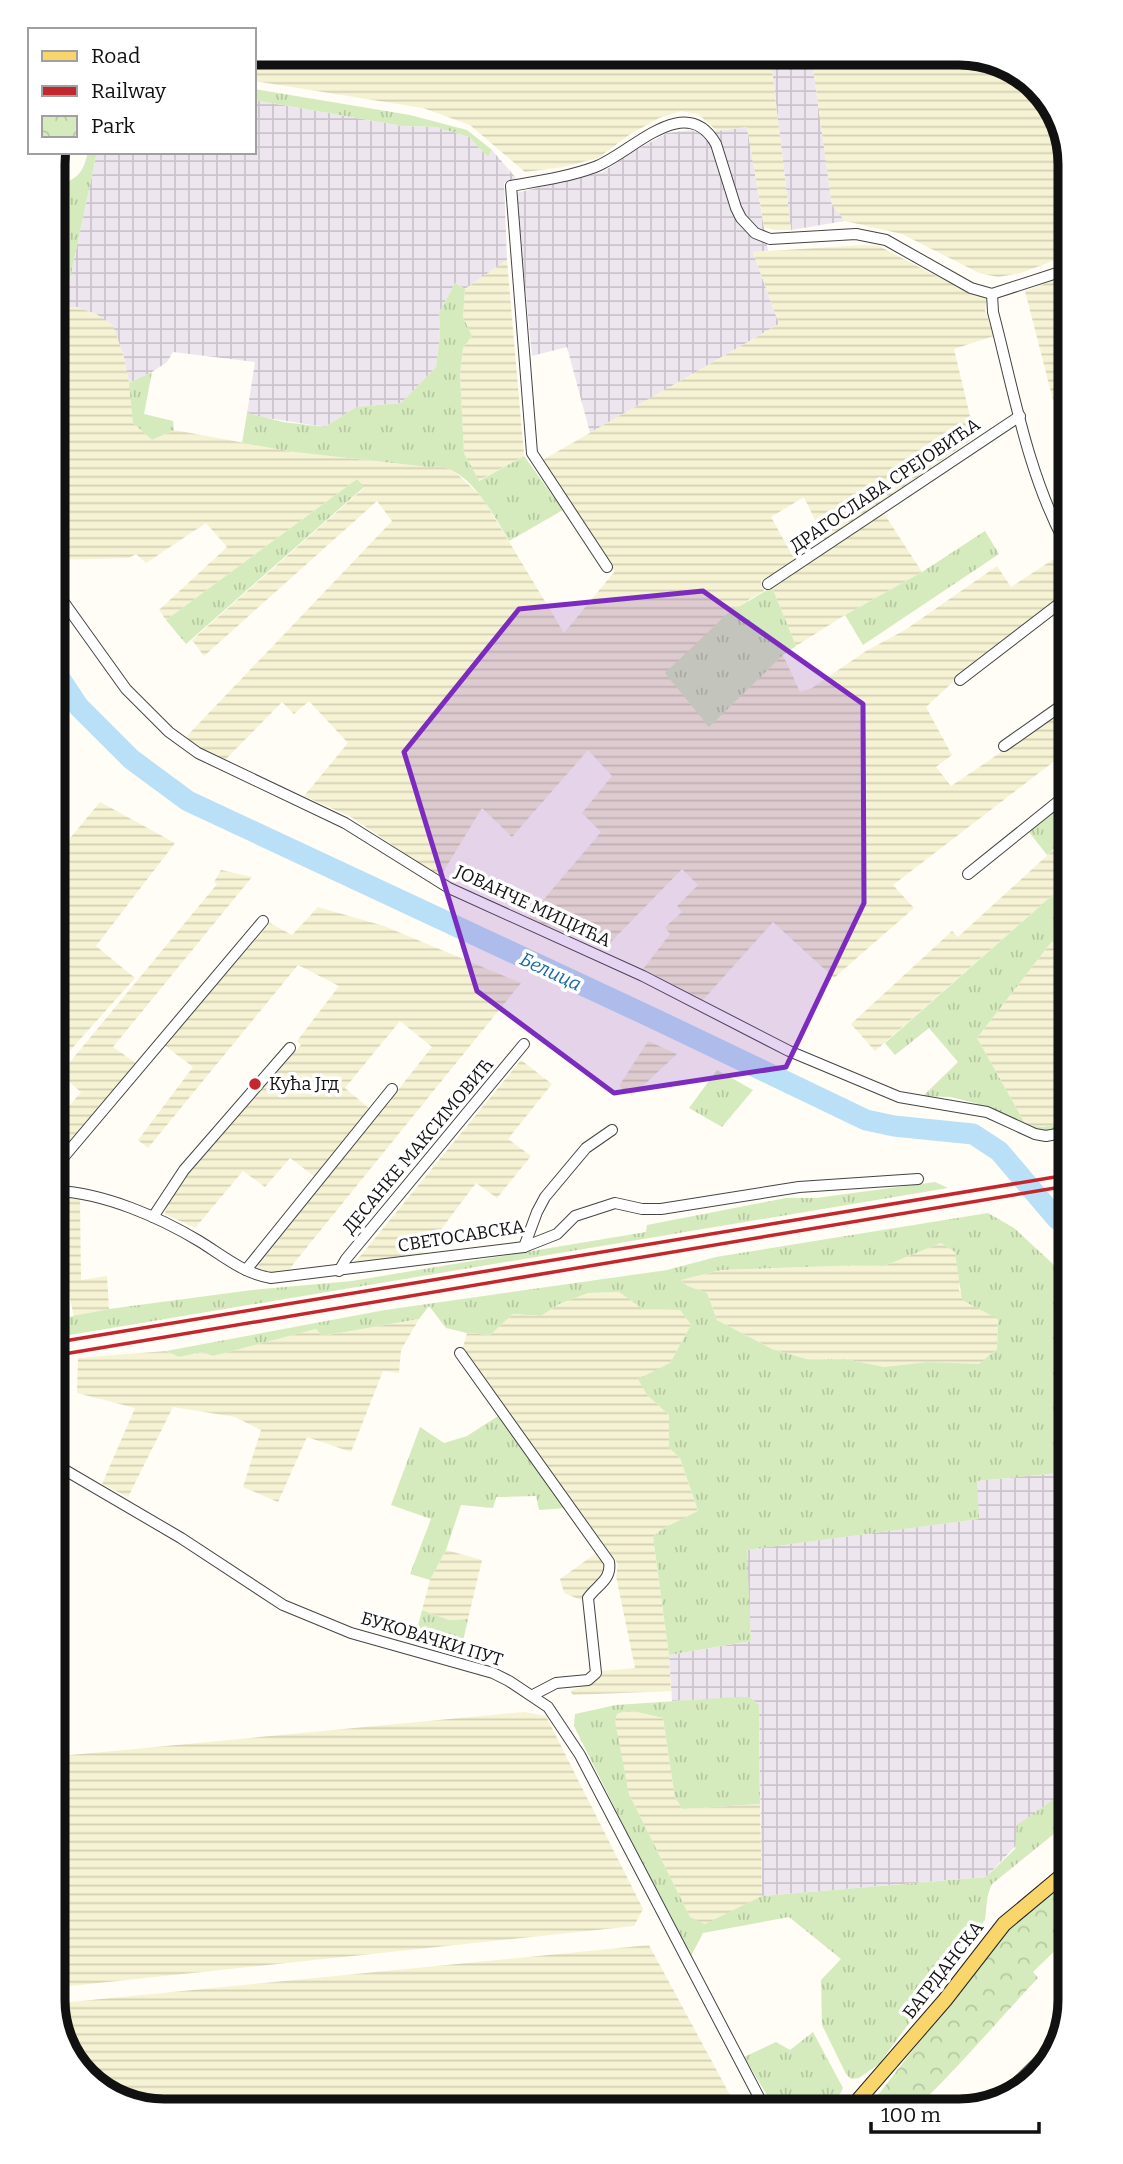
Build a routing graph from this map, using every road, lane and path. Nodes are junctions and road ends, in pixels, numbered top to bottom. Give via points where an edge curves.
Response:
1 (1058, 273) edge
2 (992, 294) junction
3 (1020, 416) junction
4 (1058, 530) edge
5 (607, 567) dead end
6 (768, 584) dead end
7 (65, 604) edge
8 (1058, 605) edge
9 (960, 680) dead end
10 (1058, 708) edge
11 (1004, 746) dead end
12 (1058, 802) edge
13 (968, 874) dead end
14 (263, 921) dead end
15 (524, 1044) dead end
16 (290, 1048) dead end
17 (392, 1089) dead end
18 (612, 1130) dead end
19 (1058, 1134) edge
20 (65, 1156) edge
21 (918, 1180) dead end
22 (65, 1192) edge
23 (153, 1217) junction
24 (524, 1247) junction
25 (246, 1270) junction
26 (339, 1271) junction
27 (460, 1353) dead end
28 (65, 1470) edge
29 (533, 1695) junction
30 (1058, 1879) edge
31 (760, 2099) edge
32 (860, 2099) edge

1 - 2 street
2 - 3 street
2 - 5 street via 971,288 878,238 856,234 770,239 755,233 736,208 716,144 696,124 662,128 619,155 575,174 511,186 532,453
3 - 4 street
3 - 6 street, ДРАГОСЛАВА СРЕЈОВИЋА
7 - 19 street, ЈОВАНЧЕ МИЦИЋА via 126,689 169,732 198,753 345,823 450,888 643,976 789,1051 899,1097 987,1112 1035,1134
8 - 9 street
10 - 11 street
12 - 13 street
14 - 20 street
15 - 26 street, ДЕСАНКЕ МАКСИМОВИЋ
16 - 23 street via 184,1170
17 - 25 street
18 - 24 street via 586,1148 545,1197
21 - 24 street, СВЕТОСАВСКА via 799,1187 661,1209 615,1203 575,1216 557,1234
22 - 23 street, СВЕТОСАВСКА via 97,1197
23 - 25 street, СВЕТОСАВСКА
24 - 26 street, СВЕТОСАВСКА
25 - 26 street, СВЕТОСАВСКА via 271,1278
27 - 29 street via 611,1571 587,1598 596,1673 588,1680 556,1684
28 - 29 street, БУКОВАЧКИ ПУТ via 283,1605 351,1633 493,1673
29 - 31 street, БУКОВАЧКИ ПУТ via 548,1707 579,1755
30 - 32 main road, БАГРДАНСКА via 1004,1924

